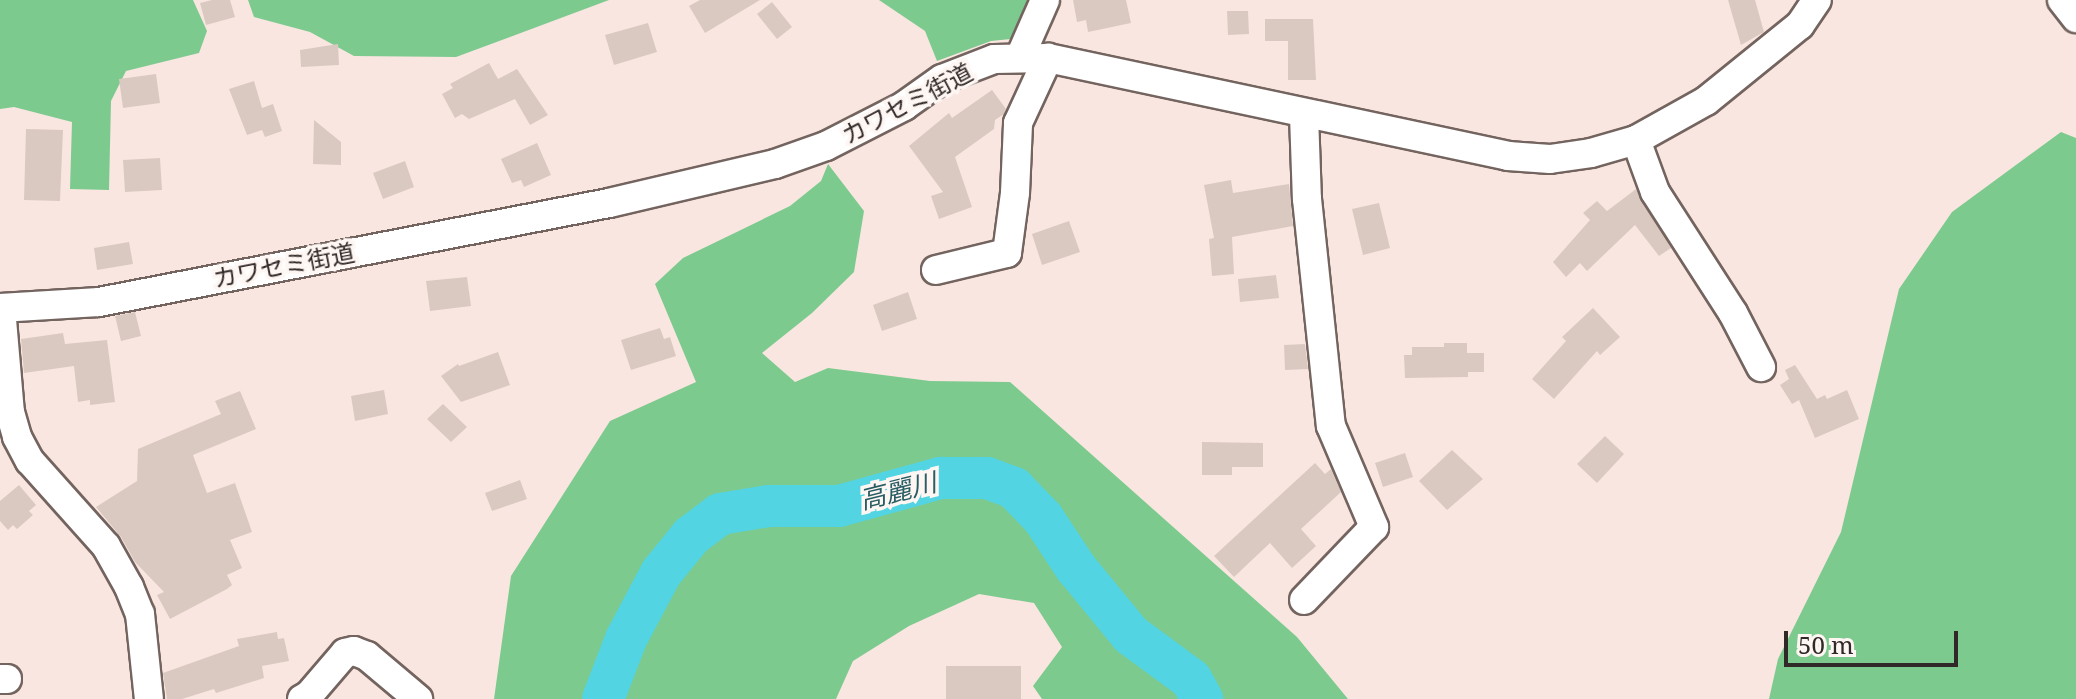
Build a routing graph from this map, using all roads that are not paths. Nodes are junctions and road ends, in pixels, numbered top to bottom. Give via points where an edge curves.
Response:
1 (1045, 0) edge
2 (1817, 0) edge
3 (2062, 0) edge
4 (2076, 18) edge
5 (1034, 58) junction
6 (1304, 115) junction
7 (1636, 140) junction
8 (936, 270) dead end
9 (0, 308) edge
10 (1761, 367) dead end
11 (1304, 600) dead end
12 (149, 699) edge
13 (302, 699) edge
14 (418, 699) edge

1 - 5 street
2 - 7 street, カワセミ街道 via 1800,25 1744,73
3 - 4 street
5 - 6 street, カワセミ街道
5 - 8 street via 1018,123 1007,253
5 - 9 street, カワセミ街道 via 968,67 868,126 775,164 609,203 133,295
6 - 7 street, カワセミ街道 via 1508,156 1550,159
6 - 11 street via 1307,199 1331,426 1374,527
7 - 10 street via 1655,192 1733,313
9 - 12 street via 17,437 30,461 106,546 129,587 140,614
13 - 14 street via 345,653 354,651

